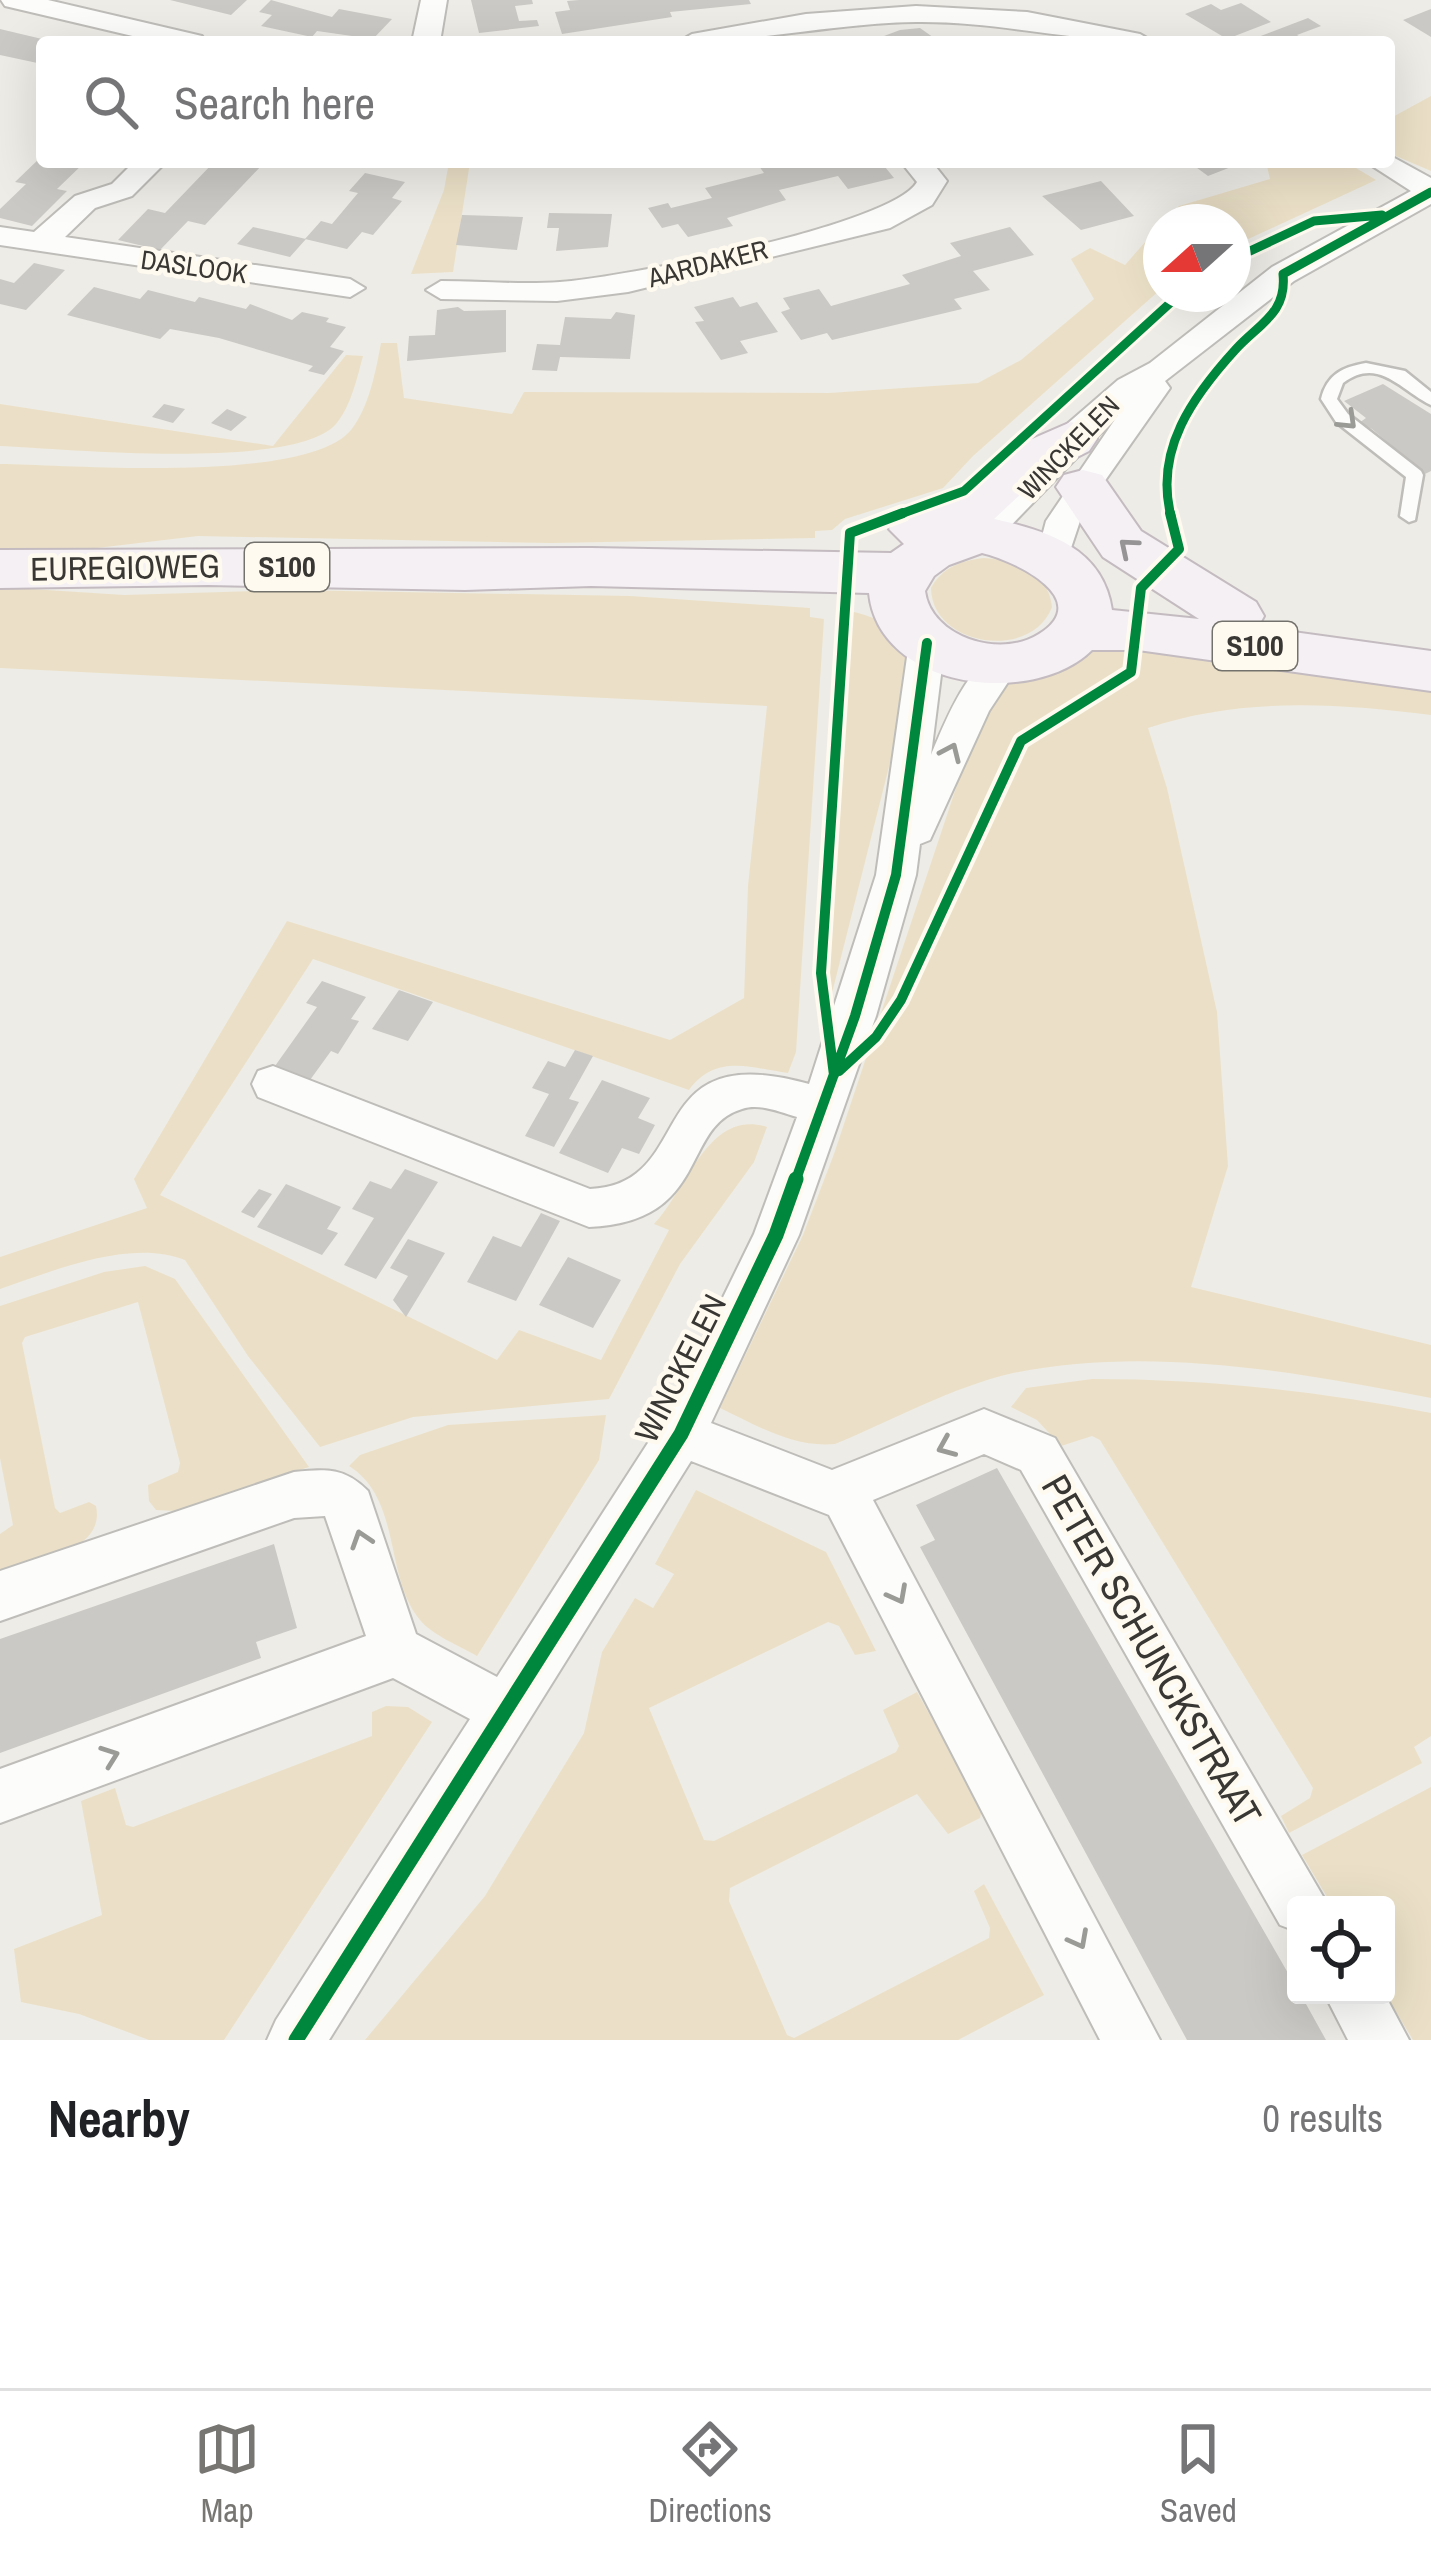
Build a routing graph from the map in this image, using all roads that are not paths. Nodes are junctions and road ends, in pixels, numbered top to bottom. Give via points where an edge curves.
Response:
1 (14, 0) edge
2 (434, 0) edge
3 (801, 21) edge
4 (167, 36) edge
5 (427, 36) edge
6 (723, 36) edge
7 (1130, 36) edge
8 (145, 168) edge
9 (921, 168) edge
10 (1391, 168) edge
11 (1431, 191) edge
12 (0, 236) edge
13 (38, 245) junction
14 (350, 288) dead end
15 (441, 290) dead end
16 (1161, 370) junction
17 (1431, 400) edge
18 (1077, 463) junction
19 (1409, 516) dead end
20 (982, 535) junction
21 (658, 568) junction
22 (0, 569) edge
23 (465, 571) junction
24 (1072, 592) junction
25 (911, 609) junction
26 (1236, 616) junction
27 (1431, 645) edge
28 (1002, 664) junction
29 (1431, 671) edge
30 (896, 875) junction
31 (273, 1084) dead end
32 (823, 1106) junction
33 (681, 1434) junction
34 (843, 1492) junction
35 (0, 1596) edge
36 (396, 1651) junction
37 (507, 1710) junction
38 (0, 1796) edge
39 (1295, 1896) edge
40 (1358, 2004) edge
41 (296, 2040) edge
42 (1131, 2040) edge
43 (1380, 2040) edge

1 - 4 street
2 - 5 street
3 - 6 street
3 - 7 street via 926,7 1099,17
8 - 13 street via 122,190 85,202
9 - 15 street, AARDAKER via 932,181 922,199 878,222 628,283 557,292
10 - 11 street
11 - 16 street, WINCKELEN via 1283,274
12 - 13 street, DASLOOK
13 - 14 street, DASLOOK
16 - 18 street, WINCKELEN via 1150,398
16 - 18 street, WINCKELEN via 1130,386
17 -> 19 lane via 1385,370 1336,376 1330,388 1342,418 1415,475
18 - 20 street, WINCKELEN
18 - 21 main road via 1021,464 975,507 861,544
18 - 24 street, WINCKELEN via 1064,521
26 -> 18 main road via 1122,544
20 - 24 main road via 1010,538
20 - 25 main road via 936,545
21 - 23 main road, EUREGIOWEG / S100
21 - 25 main road, EUREGIOWEG / S100 via 856,575
22 - 23 main road, EUREGIOWEG / S100
23 - 25 main road, EUREGIOWEG / S100
24 - 26 main road, S100
24 - 28 main road via 1046,656
24 - 29 main road, S100 via 1138,630
25 - 28 main road via 973,662
25 - 30 street, WINCKELEN
26 - 27 main road, S100
30 -> 28 street, WINCKELEN via 972,706
30 - 32 street, WINCKELEN
31 - 32 street via 609,1210 647,1196 707,1107 727,1094 749,1089
32 - 33 street, WINCKELEN via 776,1235
33 - 34 street via 823,1492
33 - 37 street, WINCKELEN
39 -> 34 street, PETER SCHUNCKSTRAAT via 1038,1454 984,1431
34 -> 42 street
36 -> 35 street via 351,1508 323,1490
36 - 37 street
38 -> 36 street
37 - 41 street, WINCKELEN
40 - 43 street

